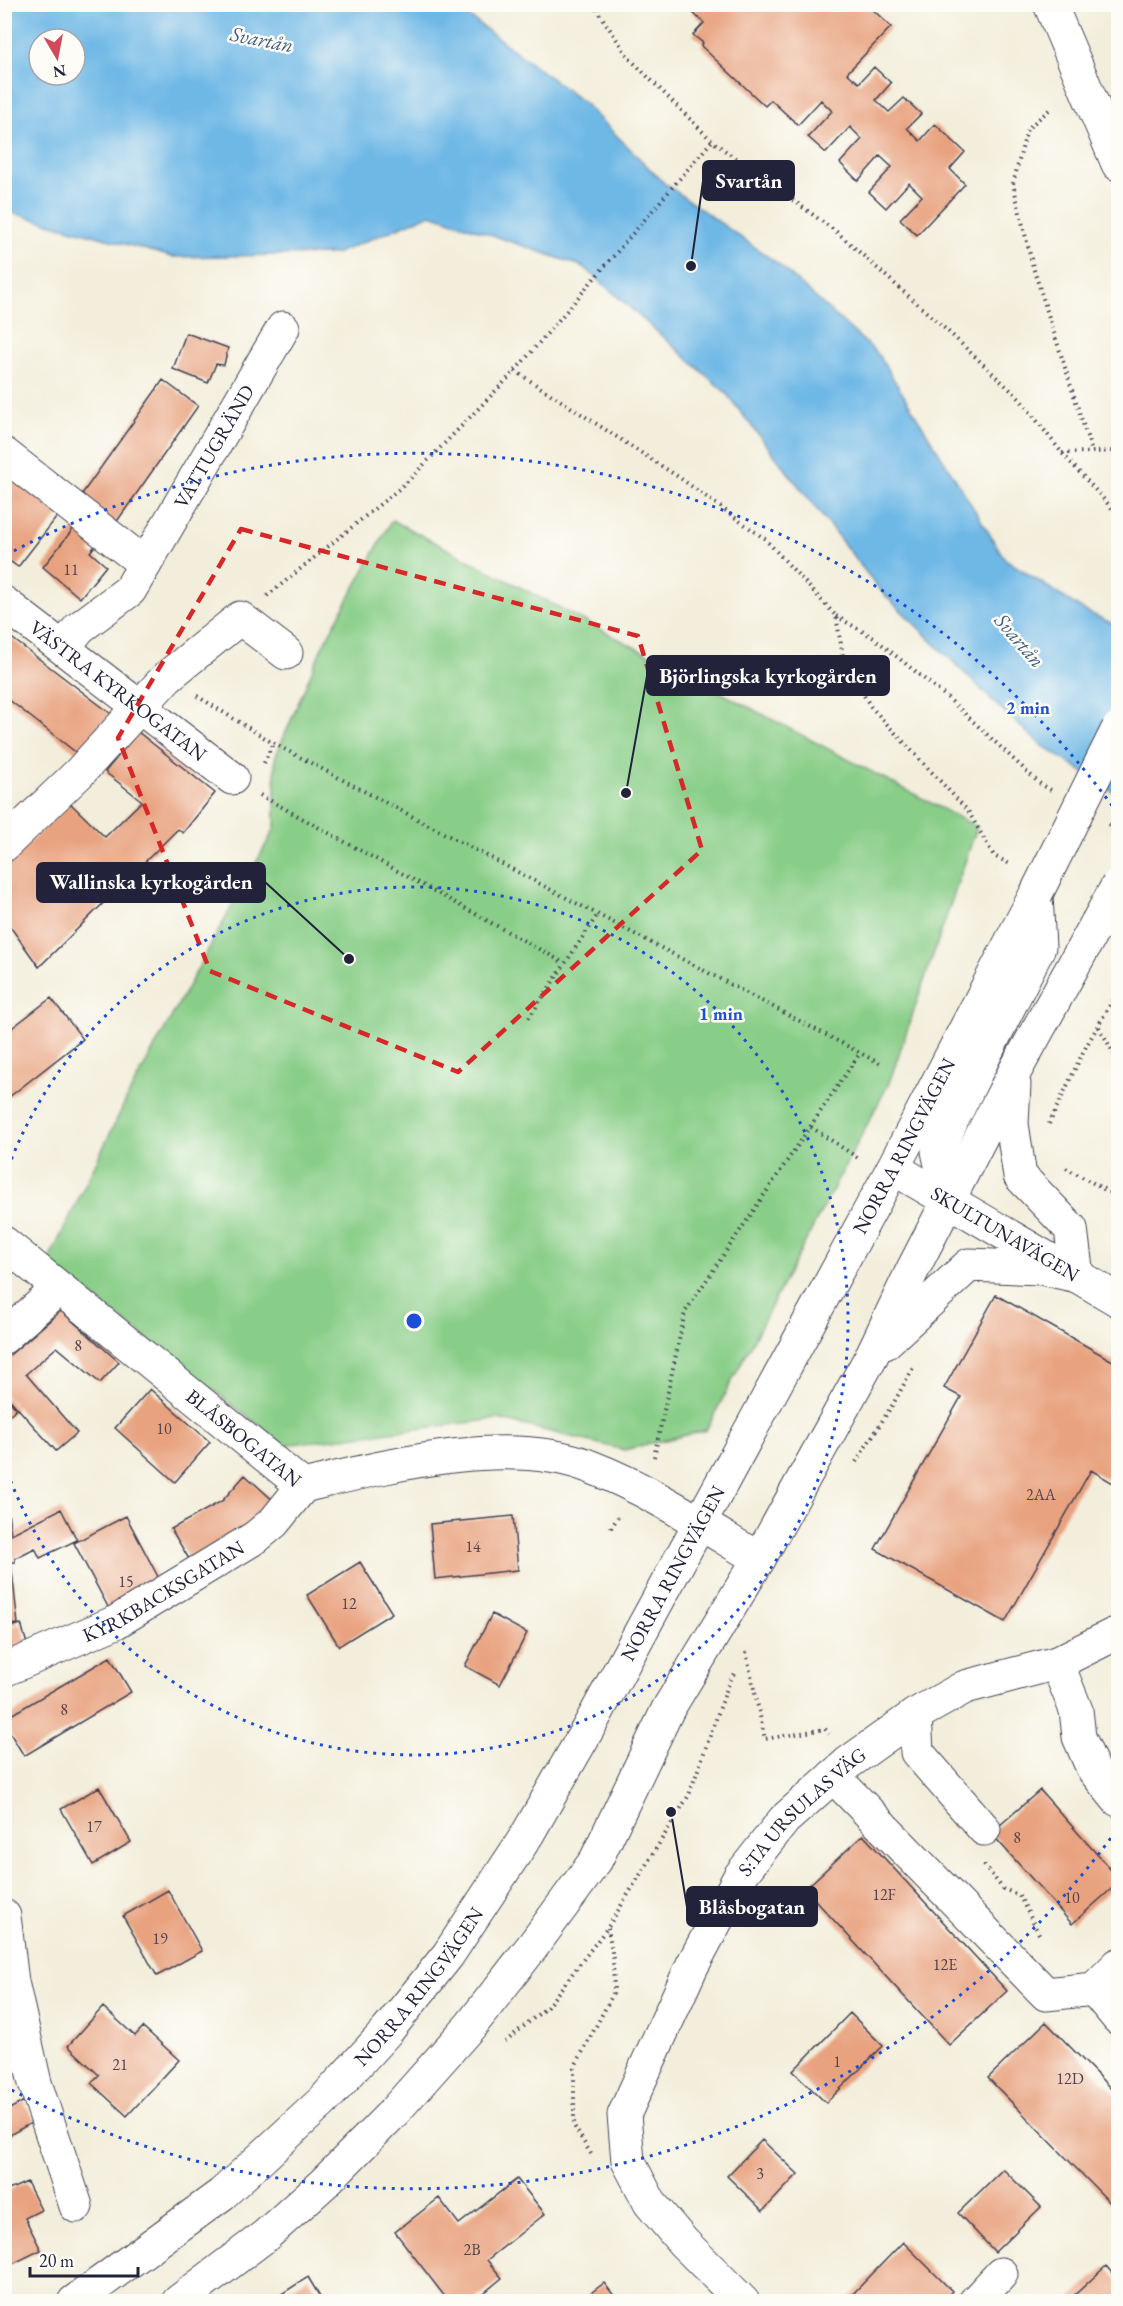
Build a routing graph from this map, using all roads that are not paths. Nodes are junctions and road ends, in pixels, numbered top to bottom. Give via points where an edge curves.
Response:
1 (1050, 4) edge
2 (1119, 164) edge
3 (283, 328) dead end
4 (4, 454) edge
5 (145, 564) junction
6 (4, 603) edge
7 (64, 648) junction
8 (286, 653) dead end
9 (141, 708) junction
10 (1119, 729) edge
11 (248, 780) road end
12 (4, 845) edge
13 (1119, 885) edge
14 (1036, 894) junction
15 (1015, 1071) junction
16 (893, 1168) junction
17 (949, 1202) junction
18 (4, 1243) edge
19 (1077, 1276) junction
20 (58, 1289) junction
21 (1119, 1300) edge
22 (4, 1337) edge
23 (872, 1354) junction
24 (303, 1486) junction
25 (700, 1524) junction
26 (759, 1558) junction
27 (1119, 1634) edge
28 (1057, 1663) junction
29 (4, 1670) edge
30 (915, 1715) junction
31 (841, 1770) junction
32 (1119, 1800) edge
33 (984, 1829) dead end
34 (4, 1916) edge
35 (1119, 1965) edge
36 (1094, 1989) junction
37 (11, 2013) edge
38 (1119, 2018) edge
39 (76, 2206) dead end
40 (1001, 2274) dead end
41 (74, 2301) edge
42 (178, 2301) edge
43 (743, 2301) edge
44 (975, 2301) edge

1 - 2 main road
3 - 5 main road, VATTUGRÄND
4 - 5 main road
5 - 7 main road, VATTUGRÄND via 130,590 79,628
6 - 7 main road, VÄSTRA KYRKOGATAN
7 - 9 main road, VÄSTRA KYRKOGATAN
8 - 9 main road via 240,618 167,677
9 - 11 main road, VÄSTRA KYRKOGATAN
9 - 12 main road
10 - 14 main road, NORRA RINGVÄGEN, bridge
13 - 15 main road, bridge
14 - 16 main road, NORRA RINGVÄGEN
14 - 17 main road via 1039,946 938,1151
15 - 17 main road
15 - 19 main road via 1012,1124 1020,1176 1071,1229
16 - 17 main road, SKULTUNAVÄGEN
16 - 25 main road, NORRA RINGVÄGEN
17 - 19 main road, SKULTUNAVÄGEN
17 - 23 main road
18 - 20 main road, BLÅSBOGATAN
19 - 21 main road, SKULTUNAVÄGEN
19 - 23 main road via 1041,1268 969,1265
20 - 22 main road
20 - 24 main road, BLÅSBOGATAN
23 - 26 main road
24 - 25 main road, BLÅSBOGATAN via 374,1469 486,1452 527,1452 589,1466 638,1488
24 - 29 main road, KYRKBACKSGATAN via 274,1522 256,1537 116,1622
25 - 26 main road, BLÅSBOGATAN
25 - 41 main road, NORRA RINGVÄGEN via 527,1835 448,1955 387,2031 323,2101 222,2194
26 - 42 main road via 668,1709 596,1860 526,1955 471,2025 324,2183 265,2236
27 - 28 main road, S:TA URSULAS VÄG
28 - 30 main road, S:TA URSULAS VÄG via 965,1688
28 - 32 main road via 1076,1710 1079,1737 1092,1769
30 - 31 main road, S:TA URSULAS VÄG
30 - 33 main road via 917,1752
31 - 36 main road via 1046,1994
31 - 43 main road, S:TA URSULAS VÄG via 784,1820 740,1876 697,1956 624,2115 628,2161 650,2203 682,2242
34 - 37 main road
35 - 36 main road
36 - 38 main road
37 - 39 main road
40 - 44 main road

